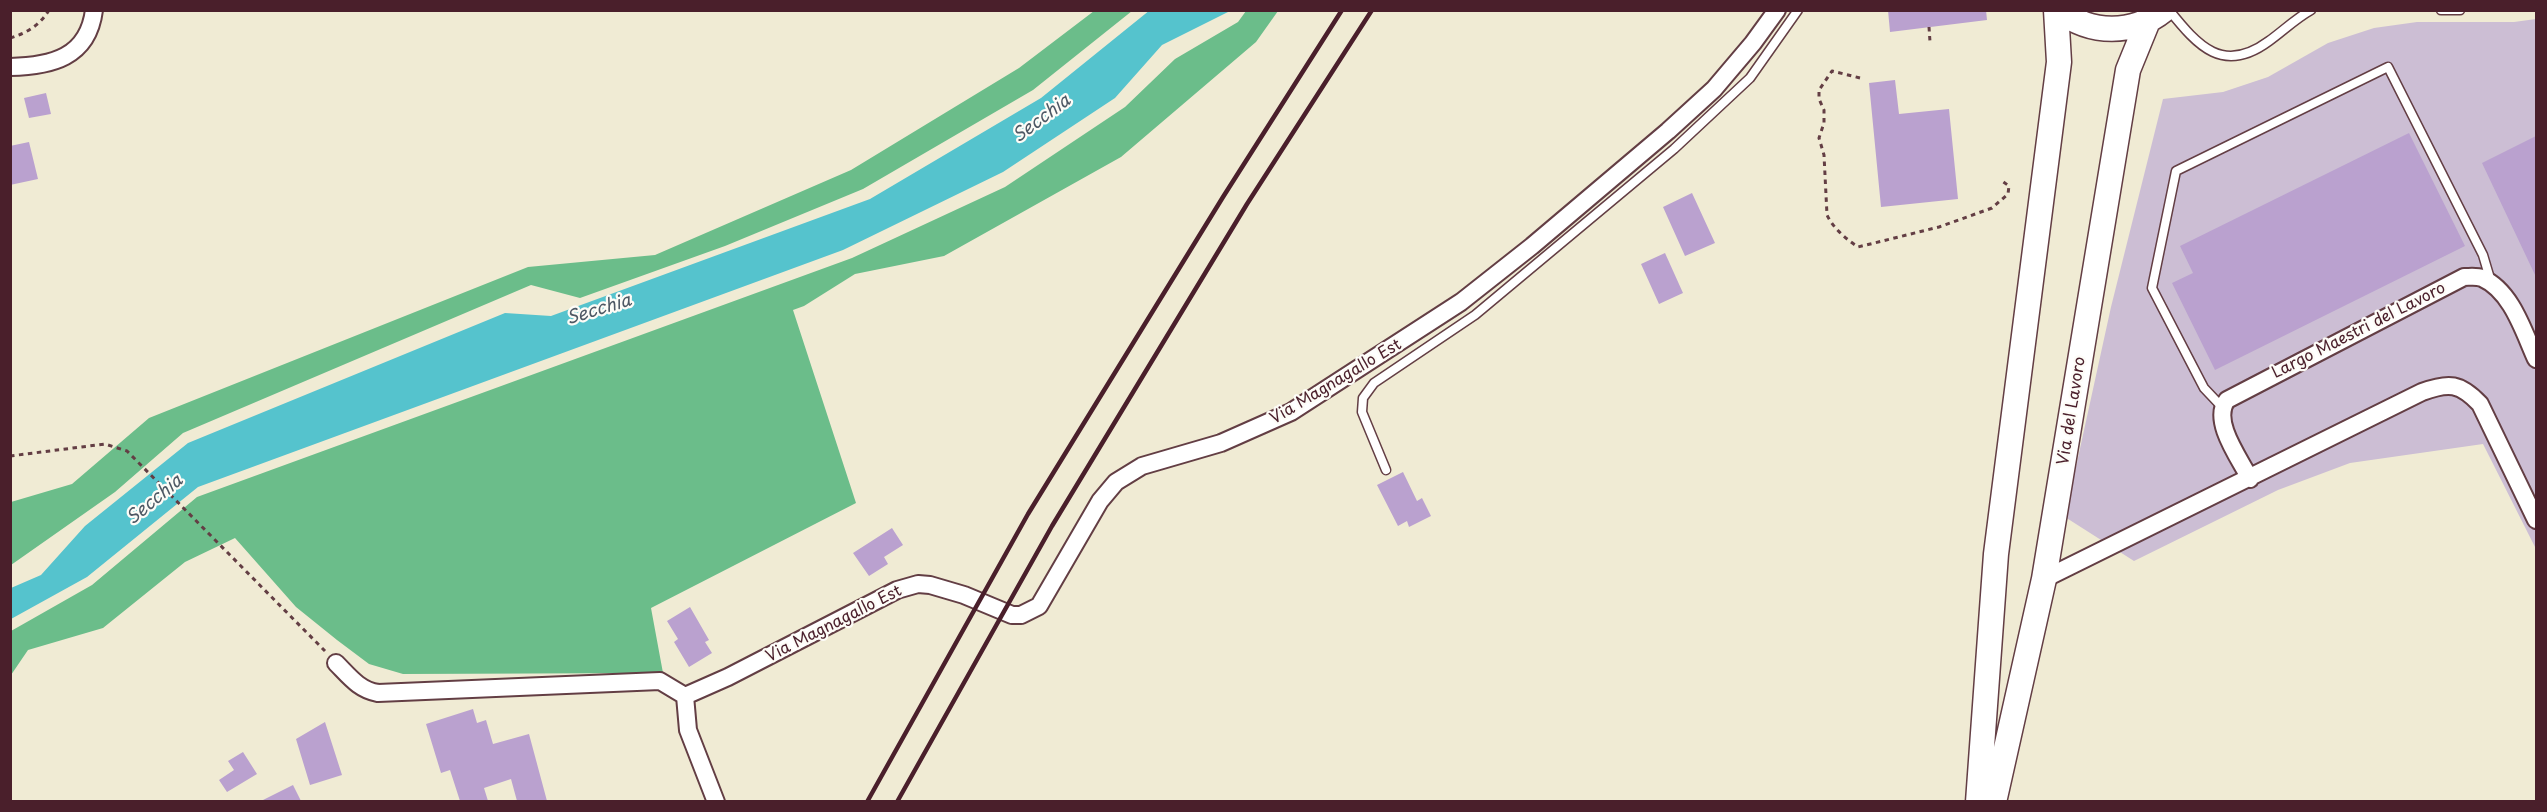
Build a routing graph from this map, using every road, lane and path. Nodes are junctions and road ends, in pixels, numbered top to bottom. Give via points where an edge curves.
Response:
1 (49, 10) edge
2 (94, 10) edge
3 (1777, 10) edge
4 (1798, 10) edge
5 (2058, 10) edge
6 (2311, 10) edge
7 (2441, 10) edge
8 (2460, 10) edge
9 (2160, 14) edge
10 (1929, 27) dead end
11 (10, 38) edge
12 (1930, 42) dead end
13 (10, 67) edge
14 (1860, 78) dead end
15 (2002, 181) dead end
16 (2491, 283) junction
17 (2536, 360) edge
18 (2222, 407) junction
19 (10, 456) edge
20 (1386, 470) dead end
21 (2250, 479) junction
22 (2536, 520) edge
23 (2044, 579) junction
24 (336, 663) joint
25 (685, 696) junction
26 (716, 801) edge
27 (1978, 801) edge
28 (1994, 801) edge

1 - 11 path via 26,33
2 - 13 street via 84,38 68,55 49,64
3 - 25 street, Via Magnagallo Est via 1706,96 1461,303 1291,412 1221,443 1142,466 1116,482 1100,501 1040,606 1012,615 964,595 918,584 897,590
4 - 20 lane via 1750,78 1674,149 1475,315 1374,383 1363,398 1362,412
5 - 9 main road via 2079,23 2107,29 2134,26
5 - 27 main road via 2059,62 1996,555
6 - 9 lane via 2259,49 2240,57 2221,56 2202,47
7 - 8 lane
9 - 23 main road, Via del Lavoro via 2128,70
10 - 12 path
14 - 15 path via 1832,71 1819,90 1824,110 1819,138 1824,155 1827,215 1849,242 1858,247 1992,208 2008,194 2009,186
16 - 17 street via 2509,303
16 - 18 street, Largo Maestri del Lavoro via 2480,277 2464,277 2236,395
16 - 18 lane via 2483,255 2388,67 2176,171 2152,288 2204,388
18 - 21 street via 2223,427
19 - 24 path via 105,444 127,450
21 - 22 street via 2422,392 2456,386 2480,404
21 - 23 street
23 - 28 main road, Via del Lavoro
24 - 25 street via 357,685 378,693 660,681
25 - 26 street via 688,730

